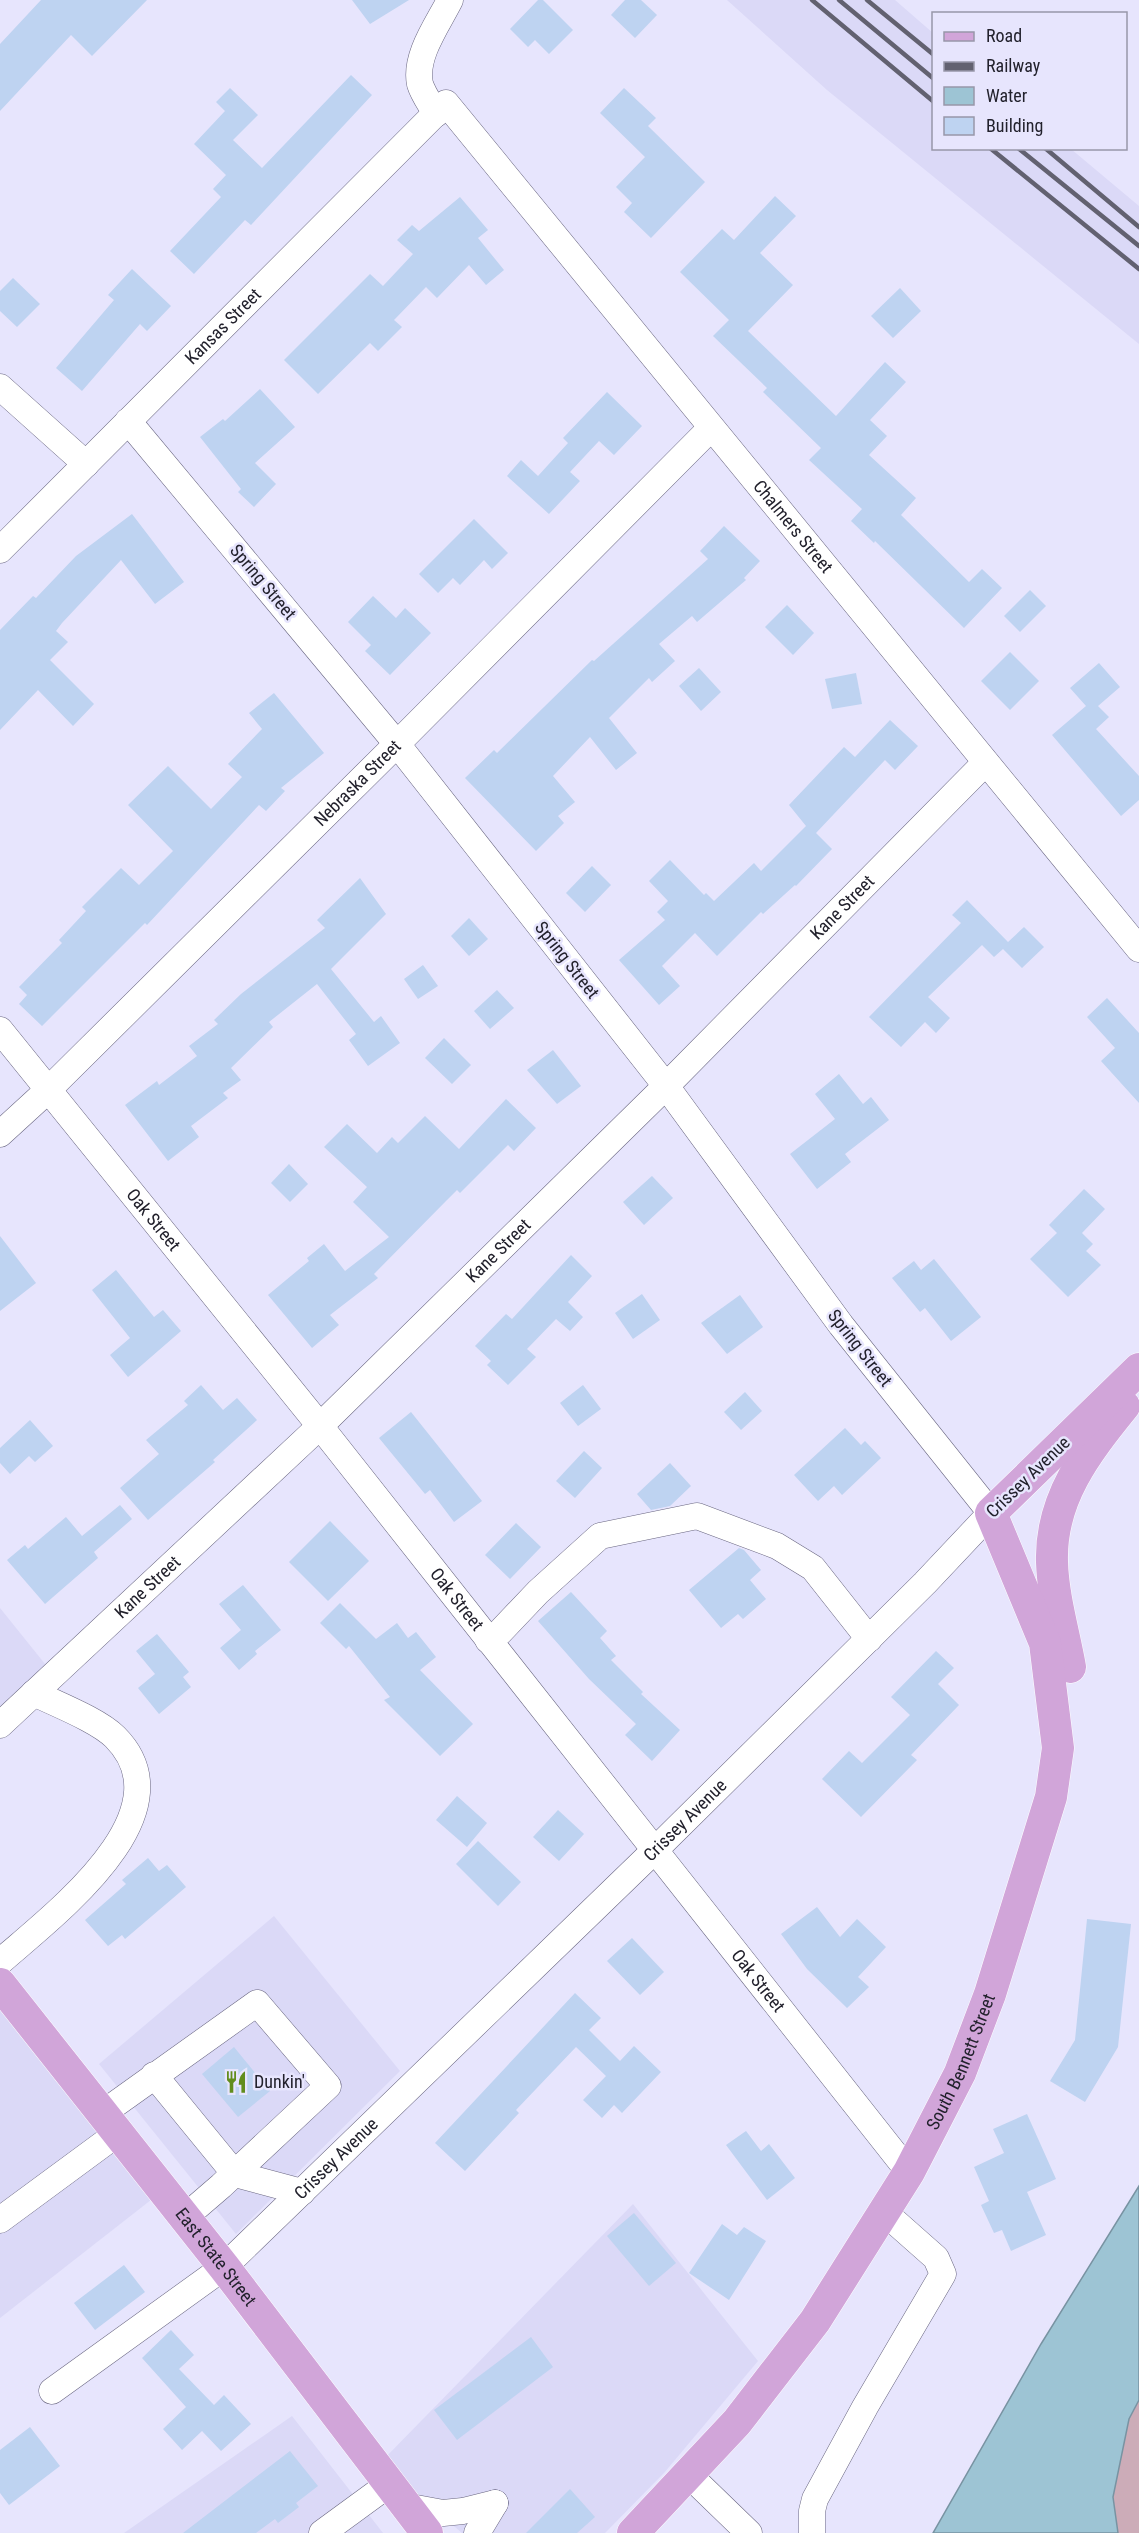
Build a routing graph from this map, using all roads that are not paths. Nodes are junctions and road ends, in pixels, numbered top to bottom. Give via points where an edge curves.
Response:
1 (450, 0) edge
2 (441, 108) junction
3 (0, 387) edge
4 (128, 421) junction
5 (711, 428) junction
6 (86, 464) junction
7 (0, 550) edge
8 (398, 744) junction
9 (985, 763) junction
10 (1139, 949) edge
11 (0, 1030) edge
12 (666, 1086) junction
13 (47, 1091) junction
14 (0, 1134) edge
15 (1139, 1369) edge
16 (1139, 1388) edge
17 (320, 1426) junction
18 (991, 1513) junction
19 (869, 1639) junction
20 (488, 1640) junction
21 (34, 1693) junction
22 (0, 1725) edge
23 (1058, 1748) junction
24 (654, 1851) junction
25 (0, 1962) edge
26 (0, 1984) edge
27 (154, 2075) junction
28 (110, 2123) junction
29 (909, 2172) junction
30 (235, 2174) junction
31 (302, 2192) junction
32 (884, 2212) junction
33 (185, 2217) junction
34 (0, 2220) edge
35 (224, 2267) junction
36 (52, 2391) dead end
37 (687, 2474) junction
38 (397, 2495) junction
39 (322, 2533) edge
40 (427, 2533) edge
41 (477, 2533) edge
42 (633, 2533) edge
43 (749, 2533) edge
44 (812, 2533) edge

1 - 2 street, Chalmers Street via 424,50 419,76 421,87
2 - 4 street, Kansas Street
2 - 5 street, Chalmers Street
3 - 6 street
4 - 6 street, Kansas Street
4 - 8 street, Spring Street
5 - 8 street, Nebraska Street
5 - 9 street, Chalmers Street
6 - 7 street, Kansas Street
8 - 12 street, Spring Street
8 - 13 street, Nebraska Street
9 - 10 street, Chalmers Street
9 - 12 street, Kane Street
11 - 13 street, Oak Street
12 - 17 street, Kane Street
12 - 18 street, Spring Street via 841,1325
13 - 14 street, Nebraska Street
13 - 17 street, Oak Street
15 - 18 main road, Crissey Avenue
16 - 23 main road via 1099,1437 1067,1486 1054,1527 1052,1563 1070,1667 1068,1707
17 - 20 street, Oak Street
17 - 21 street, Kane Street
18 - 19 street, Crissey Avenue
18 - 23 main road, South Bennett Street via 1045,1643
19 - 20 street via 813,1568 777,1546 697,1516 600,1536
19 - 24 street, Crissey Avenue
20 - 24 street, Oak Street
21 - 22 street, Kane Street
21 - 25 street via 114,1736 131,1758 139,1784 132,1817 107,1860 68,1902
23 - 29 main road, South Bennett Street via 1051,1797 990,1994 960,2073
24 - 29 street, Oak Street
24 - 31 street, Crissey Avenue
26 - 28 main road, East State Street
27 - 28 street
27 - 30 street
27 - 30 street via 258,2003 328,2086
28 - 33 main road, East State Street
28 - 34 street
29 - 32 main road, South Bennett Street
30 - 31 street
30 - 33 street
31 - 35 street, Crissey Avenue
32 - 37 main road, South Bennett Street via 815,2321 736,2422
32 - 44 street via 936,2258 943,2274 815,2499
33 - 35 main road, East State Street
35 - 36 street, Crissey Avenue
35 - 38 main road, East State Street
37 - 42 main road, South Bennett Street
37 - 43 street
38 - 39 street
38 - 40 main road, East State Street
38 - 41 street via 443,2513 495,2503

